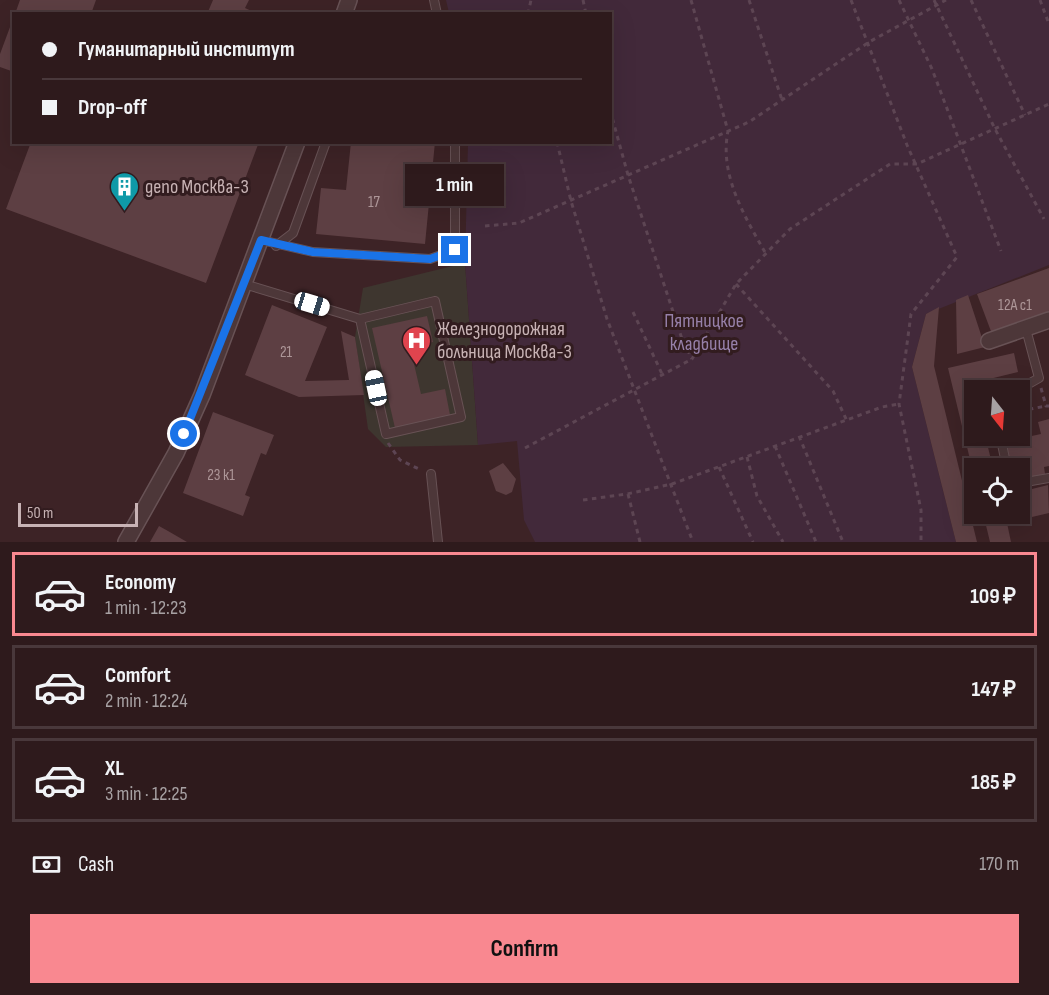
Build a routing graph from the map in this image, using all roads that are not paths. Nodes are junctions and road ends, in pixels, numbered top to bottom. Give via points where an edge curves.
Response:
1 (296, 144) edge
2 (325, 144) edge
3 (455, 144) edge
4 (261, 240) junction
5 (276, 246) junction
6 (244, 284) junction
7 (360, 319) junction
8 (1049, 320) edge
9 (1026, 329) junction
10 (989, 341) dead end
11 (1030, 383) edge
12 (431, 474) road end
13 (1049, 478) edge
14 (1030, 481) edge
15 (126, 542) edge
16 (438, 542) edge

1 - 4 street
2 - 5 lane via 293,233
3 - 5 lane via 455,250 430,259
4 - 5 lane
4 - 6 street
6 - 7 lane
6 - 15 street via 202,395
7 - 7 lane via 386,434 461,417 435,301
8 - 9 street
9 - 10 street
9 - 11 lane via 1039,378
12 - 16 lane
13 - 14 lane

